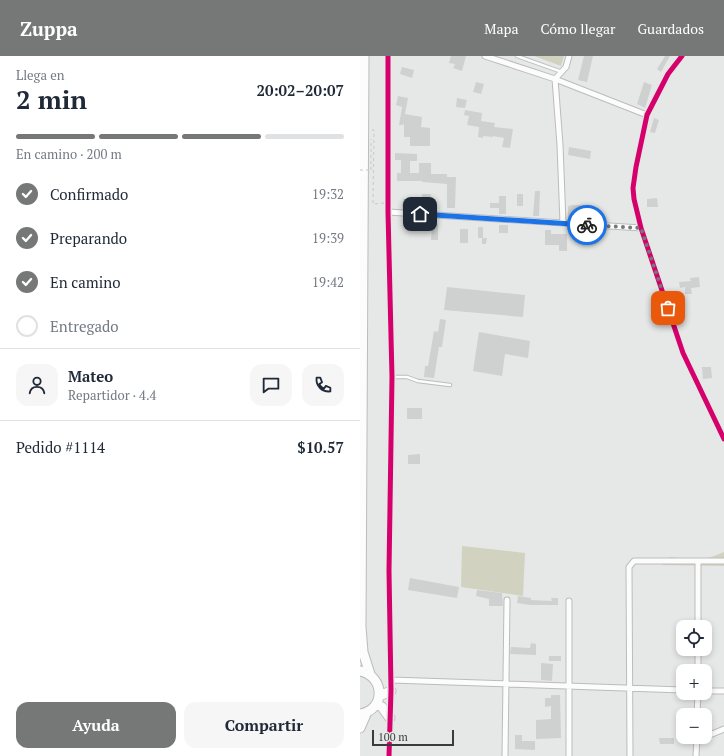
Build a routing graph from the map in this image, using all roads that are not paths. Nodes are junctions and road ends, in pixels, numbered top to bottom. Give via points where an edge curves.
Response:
1 (364, 56) edge
2 (388, 56) edge
3 (485, 56) edge
4 (517, 56) edge
5 (569, 56) edge
6 (682, 56) edge
7 (562, 72) junction
8 (555, 80) junction
9 (647, 115) junction
10 (388, 212) junction
11 (563, 223) junction
12 (641, 228) junction
13 (392, 377) junction
14 (450, 385) dead end
15 (724, 439) edge
16 (698, 561) junction
17 (724, 561) edge
18 (507, 600) dead end
19 (569, 601) dead end
20 (698, 620) edge
21 (360, 670) edge
22 (370, 674) junction
23 (506, 685) junction
24 (391, 687) junction
25 (570, 687) junction
26 (631, 688) junction
27 (676, 690) edge
28 (712, 691) edge
29 (724, 691) edge
30 (378, 696) junction
31 (364, 713) edge
32 (390, 718) junction
33 (360, 728) edge
34 (724, 729) edge
35 (712, 734) edge
36 (697, 744) edge
37 (389, 756) edge
38 (506, 756) edge
39 (569, 756) edge
40 (630, 756) edge
41 (696, 756) edge

1 - 22 highway via 360,627 362,652
2 - 10 street
3 - 8 street
4 - 7 lane
5 - 7 street
6 - 9 street via 668,74
7 - 8 street
8 - 9 street
8 - 11 street
9 - 12 street via 633,188
10 - 11 street
10 - 13 street
11 - 12 street
12 - 15 street via 683,353
13 - 14 lane via 407,377 418,382
13 - 24 street via 389,571
16 - 17 street
16 - 20 street
16 - 26 street via 634,561 629,567
18 - 23 street
19 - 25 street
21 - 22 highway
22 - 30 highway via 376,680
23 - 24 street
23 - 25 street
23 - 38 street
24 - 30 highway
24 - 32 street
25 - 26 street
25 - 39 street
26 - 27 street
26 - 40 street
28 - 29 street
30 - 31 highway
30 - 32 highway
31 - 33 highway
32 - 37 street
34 - 35 street
36 - 41 street

